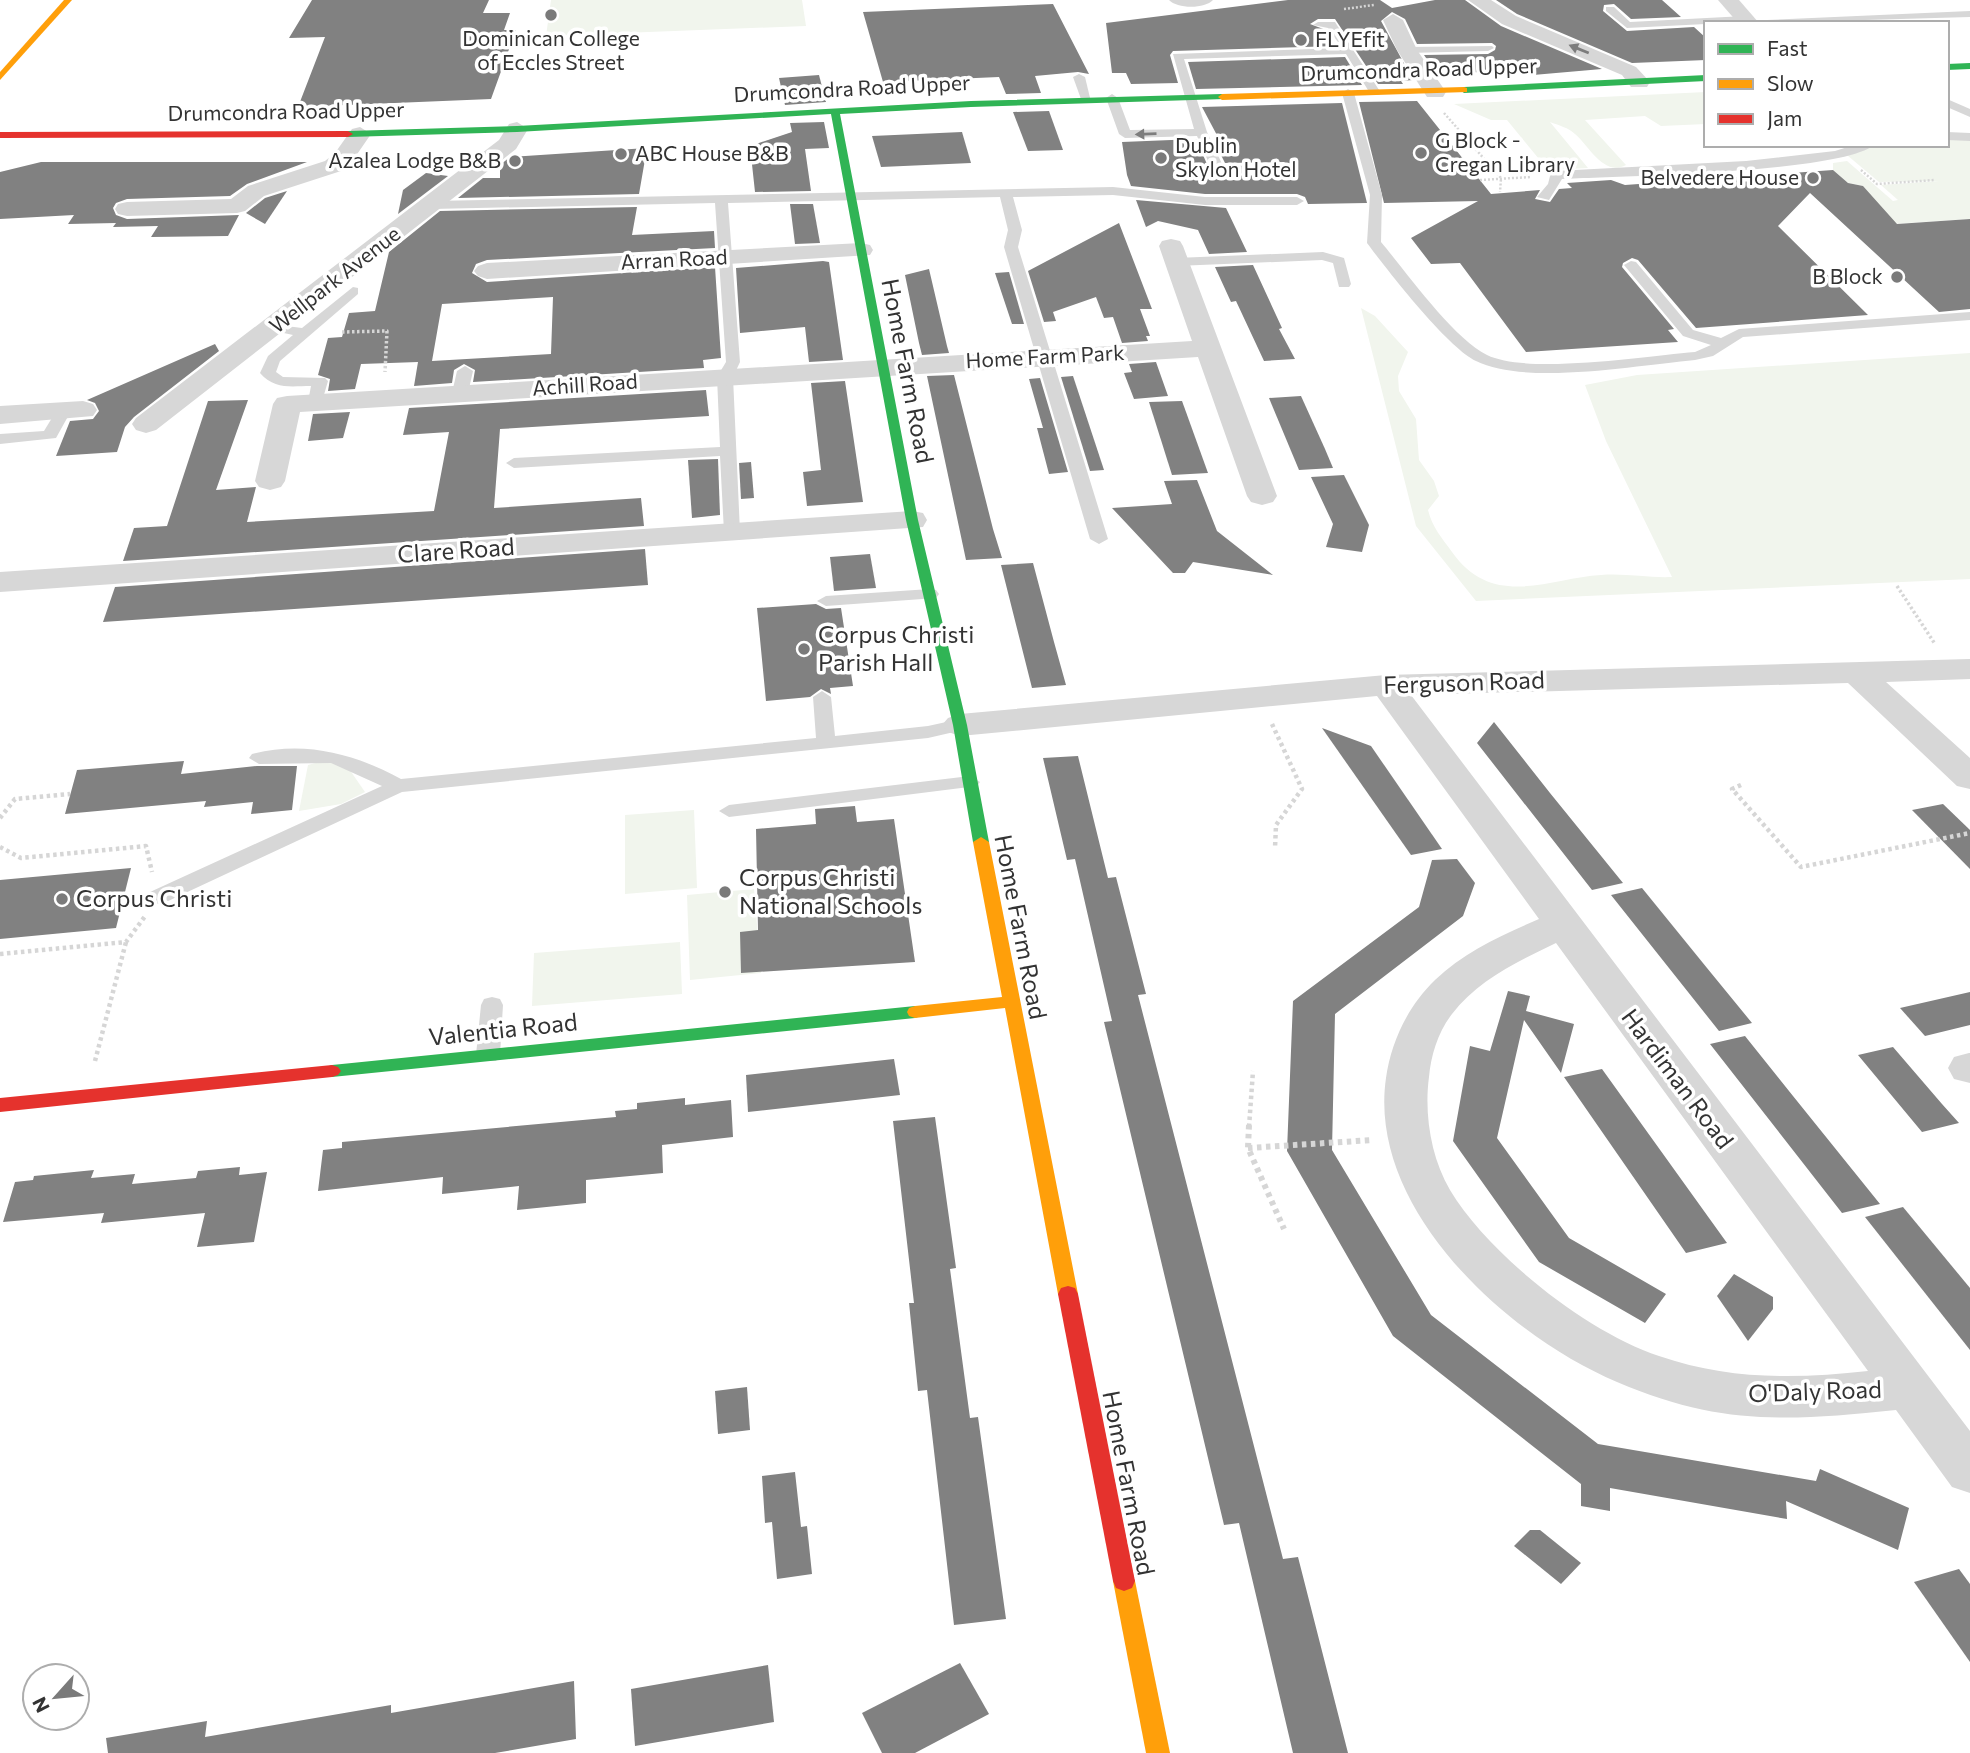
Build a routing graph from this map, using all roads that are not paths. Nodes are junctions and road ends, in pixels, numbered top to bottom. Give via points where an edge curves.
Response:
1 (68, 0) edge
2 (1179, 0) edge
3 (1203, 0) edge
4 (1478, 0) edge
5 (1728, 0) edge
6 (1609, 9) dead end
7 (1842, 9) dead end
8 (1388, 11) road end
9 (1970, 14) edge
10 (1851, 19) junction
11 (1747, 21) edge
12 (1809, 21) edge
13 (1704, 22) edge
14 (1318, 25) dead end
15 (1488, 48) dead end
16 (1407, 50) junction
17 (1350, 51) junction
18 (1949, 66) edge
19 (1970, 66) edge
20 (0, 77) edge
21 (1079, 77) dead end
22 (1704, 78) edge
23 (1639, 82) junction
24 (1435, 92) junction
25 (1348, 93) junction
26 (1376, 93) junction
27 (1112, 98) junction
28 (1087, 99) junction
29 (1205, 100) junction
30 (1949, 104) edge
31 (835, 110) junction
32 (1970, 113) edge
33 (517, 129) junction
34 (1201, 132) junction
35 (360, 134) junction
36 (0, 135) edge
37 (1949, 136) edge
38 (1970, 137) edge
39 (1862, 147) edge
40 (1284, 169) dead end
41 (1006, 194) junction
42 (851, 196) junction
43 (1544, 197) dead end
44 (721, 200) junction
45 (1297, 201) dead end
46 (432, 205) junction
47 (127, 209) dead end
48 (861, 250) junction
49 (1174, 254) joint
50 (724, 257) junction
51 (1632, 265) dead end
52 (487, 271) dead end
53 (1344, 284) dead end
54 (353, 291) dead end
55 (1970, 316) edge
56 (275, 327) junction
57 (306, 333) junction
58 (1721, 343) junction
59 (1207, 348) junction
60 (1046, 358) junction
61 (883, 367) junction
62 (725, 377) junction
63 (316, 402) junction
64 (73, 411) joint
65 (0, 415) edge
66 (146, 424) dead end
67 (0, 439) edge
68 (728, 451) junction
69 (514, 463) dead end
70 (270, 481) dead end
71 (1262, 496) dead end
72 (912, 520) junction
73 (732, 532) junction
74 (1099, 539) dead end
75 (0, 582) edge
76 (930, 594) junction
77 (826, 601) dead end
78 (1961, 669) edge
79 (1854, 670) junction
80 (1386, 685) junction
81 (822, 696) dead end
82 (960, 725) junction
83 (827, 743) junction
84 (259, 758) dead end
85 (1970, 778) edge
86 (970, 782) junction
87 (398, 786) junction
88 (729, 811) dead end
89 (158, 897) road end
90 (1561, 925) junction
91 (1010, 1003) junction
92 (492, 1004) dead end
93 (488, 1055) junction
94 (0, 1105) edge
95 (1908, 1388) junction
96 (1970, 1471) edge
97 (1158, 1753) edge

1 - 20 street
2 - 3 street
23 -> 4 street via 1629,71 1509,20
5 - 11 street
6 - 13 lane via 1627,24
7 - 10 lane
8 - 16 street
9 - 10 lane
10 - 12 lane
14 - 17 lane via 1331,24
15 - 16 lane
16 - 24 street
17 - 26 lane
17 - 29 lane via 1177,56
18 - 19 street
21 - 28 lane
22 - 23 street, Drumcondra Road Upper
23 - 24 street, Drumcondra Road Upper
24 - 26 street, Drumcondra Road Upper
25 - 26 street, Drumcondra Road Upper
25 - 29 street, Drumcondra Road Upper
25 - 58 lane via 1376,195 1374,243 1456,339 1480,358 1539,369 1695,356
27 - 28 street, Drumcondra Road Upper
27 - 29 street, Drumcondra Road Upper
34 -> 27 lane via 1125,134
28 - 31 street, Drumcondra Road Upper
29 - 34 lane
30 - 32 lane
31 - 33 street, Drumcondra Road Upper
31 - 42 street, Home Farm Road
33 - 35 street, Drumcondra Road Upper
33 - 46 street, Wellpark Avenue via 508,144
34 - 40 lane via 1219,170
35 - 36 street, Drumcondra Road Upper
35 - 47 street via 334,166 256,191 237,206
37 - 38 lane
39 - 43 lane via 1746,165 1556,175
41 - 42 lane
41 - 45 lane via 1113,191 1165,201
41 - 60 lane via 1015,230 1011,247
42 - 44 lane
42 - 48 street, Home Farm Road
44 - 46 lane
44 - 50 lane
46 - 56 street, Wellpark Avenue
48 - 50 street, Arran Road
48 - 61 street, Home Farm Road
49 - 53 lane via 1323,256 1339,261
49 - 59 street
50 - 52 street, Arran Road
50 - 62 lane via 733,362
51 - 58 lane via 1688,333
54 - 57 lane
55 - 58 lane via 1739,333
56 - 57 lane
56 - 66 street, Wellpark Avenue
57 - 63 lane via 273,359 268,373 280,382 320,381
59 - 60 street, Home Farm Park
59 - 71 street
60 - 61 street, Home Farm Park
60 - 74 lane
61 - 62 street, Achill Road
61 - 72 street, Home Farm Road
62 - 63 street, Achill Road via 463,382 385,398
62 - 68 lane
63 - 70 street, Achill Road via 287,404
64 - 65 street
64 - 67 lane via 50,435
68 - 69 lane
68 - 73 lane
72 - 73 street, Clare Road
72 - 76 street, Home Farm Road
73 - 75 street, Clare Road
76 - 77 lane
76 - 82 street, Home Farm Road
78 - 79 street, Ferguson Road
79 - 80 street, Ferguson Road
79 - 85 street
80 - 82 street, Ferguson Road
80 - 90 street, Hardiman Road
81 - 83 lane
82 - 83 lane via 928,733
82 - 86 street, Home Farm Road
83 - 87 lane
84 - 87 lane via 318,753 355,762
86 - 88 lane
86 - 91 street, Home Farm Road
87 - 89 lane
90 - 95 street, Hardiman Road
90 - 95 street, O'Daly Road via 1476,969 1437,1003 1416,1040 1405,1076 1405,1108 1420,1176 1457,1236 1532,1306 1631,1367 1756,1398
91 - 93 street, Valentia Road
91 - 97 street, Home Farm Road
92 - 93 lane
93 - 94 street, Valentia Road
95 - 96 street, Hardiman Road

